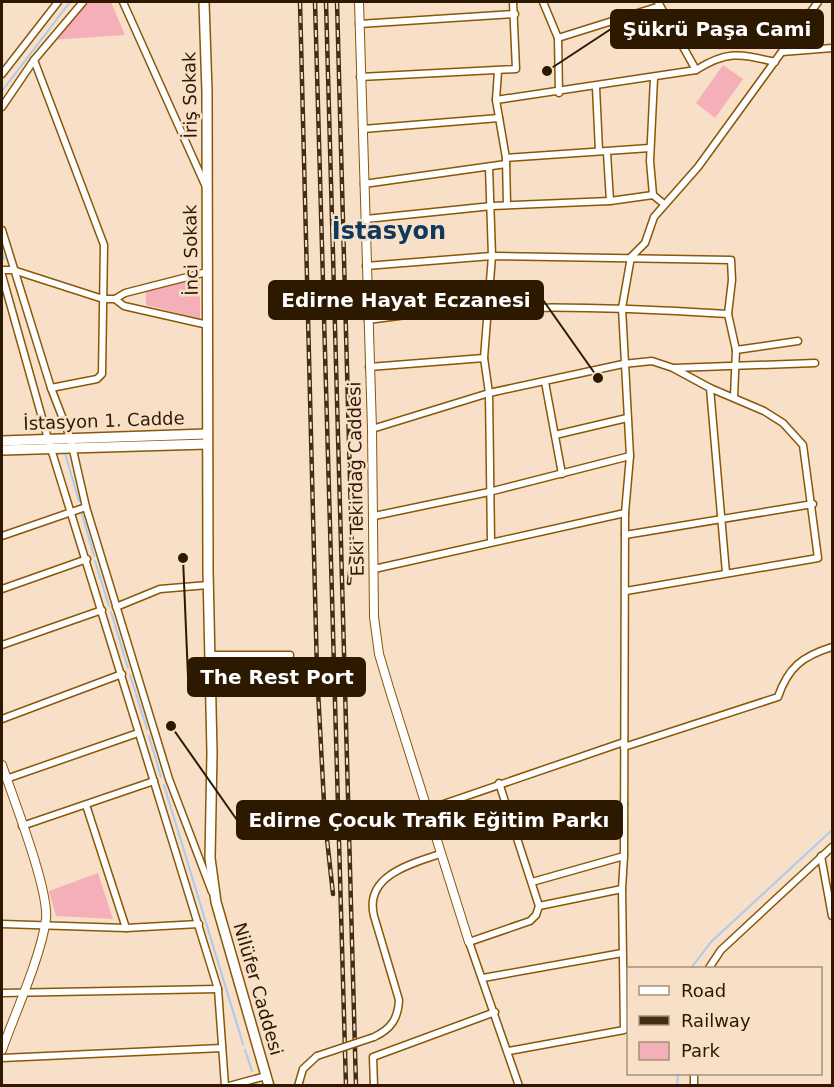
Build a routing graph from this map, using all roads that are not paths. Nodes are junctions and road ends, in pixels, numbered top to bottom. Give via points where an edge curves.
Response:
1 (58, 2) edge
2 (83, 2) edge
3 (123, 2) edge
4 (204, 2) edge
5 (359, 2) edge
6 (513, 2) edge
7 (543, 2) edge
8 (818, 2) edge
9 (659, 4) edge
10 (514, 14) junction
11 (359, 24) junction
12 (558, 38) junction
13 (832, 48) edge
14 (782, 52) junction
15 (34, 60) junction
16 (775, 62) junction
17 (696, 70) junction
18 (498, 71) junction
19 (2, 74) edge
20 (360, 77) junction
21 (654, 78) junction
22 (596, 87) junction
23 (560, 93) junction
24 (496, 100) junction
25 (2, 106) edge
26 (499, 118) junction
27 (363, 129) junction
28 (650, 148) junction
29 (599, 151) junction
30 (607, 153) junction
31 (506, 161) junction
32 (489, 167) junction
33 (364, 184) junction
34 (206, 188) junction
35 (653, 195) junction
36 (610, 201) junction
37 (664, 204) junction
38 (507, 205) junction
39 (492, 206) junction
40 (366, 219) junction
41 (2, 230) edge
42 (492, 256) junction
43 (631, 257) junction
44 (366, 266) junction
45 (13, 270) junction
46 (207, 272) junction
47 (2, 273) edge
48 (103, 299) junction
49 (115, 299) junction
50 (488, 308) junction
51 (622, 308) junction
52 (728, 314) junction
53 (368, 320) junction
54 (208, 325) junction
55 (798, 341) dead end
56 (736, 350) junction
57 (484, 358) junction
58 (815, 363) dead end
59 (624, 364) junction
60 (736, 366) junction
61 (369, 367) junction
62 (673, 368) junction
63 (545, 382) junction
64 (51, 388) junction
65 (710, 388) junction
66 (489, 393) junction
67 (734, 397) junction
68 (627, 418) junction
69 (372, 429) junction
70 (207, 434) junction
71 (555, 435) junction
72 (70, 437) junction
73 (2, 441) edge
74 (50, 444) junction
75 (207, 444) junction
76 (73, 448) junction
77 (2, 450) edge
78 (630, 456) junction
79 (562, 474) junction
80 (489, 492) junction
81 (813, 504) junction
82 (86, 507) junction
83 (72, 511) junction
84 (625, 513) junction
85 (374, 516) junction
86 (721, 519) junction
87 (626, 535) junction
88 (2, 536) edge
89 (491, 542) junction
90 (87, 560) junction
91 (374, 570) junction
92 (726, 573) junction
93 (208, 585) junction
94 (2, 589) edge
95 (626, 591) junction
96 (116, 607) junction
97 (102, 610) junction
98 (2, 645) edge
99 (832, 647) edge
100 (210, 655) junction
101 (290, 655) dead end
102 (122, 674) junction
103 (2, 719) edge
104 (138, 733) junction
105 (624, 745) junction
106 (2, 765) edge
107 (6, 779) junction
108 (154, 781) junction
109 (500, 783) junction
110 (624, 804) junction
111 (86, 805) junction
112 (426, 810) junction
113 (22, 826) junction
114 (517, 835) junction
115 (832, 847) edge
116 (440, 854) junction
117 (624, 856) junction
118 (821, 856) junction
119 (532, 882) junction
120 (622, 889) junction
121 (216, 902) junction
122 (539, 906) junction
123 (832, 916) edge
124 (2, 924) edge
125 (44, 924) junction
126 (199, 924) junction
127 (126, 928) junction
128 (469, 942) junction
129 (622, 952) junction
130 (710, 967) edge
131 (483, 978) junction
132 (218, 989) junction
133 (23, 992) junction
134 (2, 993) edge
135 (495, 1012) junction
136 (222, 1048) junction
137 (2, 1050) edge
138 (509, 1051) junction
139 (2, 1058) edge
140 (268, 1081) edge
141 (227, 1086) edge
142 (298, 1086) edge
143 (374, 1086) edge
144 (519, 1086) edge

1 - 19 street
2 - 15 street
3 - 34 street, İnci Sokak
4 - 34 main road, İriş Sokak
5 - 11 street, Eski Tekirdağ Caddesi
6 - 10 street
7 - 12 street
8 - 14 street
9 - 12 street
9 - 17 street
10 - 11 street
10 - 18 street via 516,69
11 - 20 street, Eski Tekirdağ Caddesi
12 - 23 street
13 - 14 street
14 - 16 street
15 - 25 street
15 - 48 street via 104,245
16 - 17 street via 751,56 722,56
16 - 37 street via 698,167
17 - 21 street
18 - 20 street
18 - 24 street
20 - 27 street, Eski Tekirdağ Caddesi
21 - 22 street
21 - 28 street
22 - 23 street
22 - 29 street
23 - 24 street
24 - 26 street
26 - 27 street
26 - 31 street
27 - 33 street, Eski Tekirdağ Caddesi
28 - 30 street
28 - 35 street
29 - 30 street
29 - 31 street
30 - 36 street
31 - 32 street
31 - 38 street
32 - 33 street
32 - 39 street
33 - 40 street, Eski Tekirdağ Caddesi
34 - 46 main road, İnci Sokak
35 - 36 street
35 - 37 street
36 - 38 street
37 - 43 street via 654,217 645,243
38 - 39 street
39 - 40 street
39 - 42 street
40 - 44 street, Eski Tekirdağ Caddesi
41 - 45 street
42 - 43 street
42 - 44 street
42 - 50 street
43 - 51 street
43 - 52 street via 731,260
44 - 53 street, Eski Tekirdağ Caddesi
45 - 47 street
45 - 48 street
45 - 64 street
46 - 49 street
46 - 54 main road, İnci Sokak
47 - 74 street
48 - 49 street
48 - 64 street via 102,374 97,379
49 - 54 street via 124,306
50 - 51 street
50 - 53 street
50 - 57 street
51 - 52 street
51 - 59 street
52 - 56 street
53 - 61 street, Eski Tekirdağ Caddesi
54 - 70 main road, İnci Sokak
55 - 56 street
56 - 60 street
57 - 61 street
57 - 66 street
58 - 60 street
59 - 62 street via 652,361
59 - 63 street
59 - 68 street
60 - 62 street
60 - 67 street
61 - 69 street, Eski Tekirdağ Caddesi
62 - 65 street
63 - 66 street
63 - 71 street
64 - 72 street
65 - 67 street
65 - 86 street
66 - 69 street
66 - 80 street
67 - 81 street via 764,411 795,434 803,446
68 - 71 street
68 - 78 street
69 - 85 street, Eski Tekirdağ Caddesi
70 - 72 main road, İstasyon 1. Cadde
70 - 75 main road, İnci Sokak
71 - 79 street
72 - 74 main road, İstasyon 1. Cadde
72 - 76 street
73 - 74 main road, İstasyon 1. Cadde
74 - 76 main road, İstasyon 1. Cadde
74 - 77 main road, İstasyon 1. Cadde
74 - 83 street
75 - 76 main road, İstasyon 1. Cadde
75 - 93 main road, İnci Sokak
76 - 82 street
78 - 79 street
78 - 84 street
79 - 80 street
80 - 85 street
80 - 89 street
81 - 86 street
81 - 92 street via 818,558
82 - 83 street
82 - 96 street
83 - 88 street
83 - 90 street
84 - 87 street
84 - 89 street
85 - 91 street, Eski Tekirdağ Caddesi
86 - 87 street
86 - 92 street
87 - 95 street
89 - 91 street
90 - 94 street
90 - 97 street
91 - 112 street, Eski Tekirdağ Caddesi via 379,654
92 - 95 street
93 - 96 street via 160,590
93 - 100 main road, İnci Sokak
95 - 105 street
96 - 121 street via 169,779
97 - 98 street
97 - 102 street
99 - 105 street via 804,658 785,676 778,697
100 - 101 street
100 - 121 main road, Nilüfer Caddesi via 210,858
102 - 103 street
102 - 104 street
104 - 107 street
104 - 108 street
105 - 109 street
105 - 110 street
106 - 107 street
107 - 113 street
108 - 111 street
108 - 126 street
109 - 112 street
109 - 114 street
110 - 114 street
110 - 117 street
111 - 113 street
111 - 127 street
112 - 116 street, Eski Tekirdağ Caddesi
113 - 125 street via 44,900
114 - 119 street
115 - 118 street
116 - 128 street, Eski Tekirdağ Caddesi
116 - 142 street, bridge via 389,875 373,894 371,904 399,1000 393,1024 374,1037 317,1056 303,1069
117 - 119 street
117 - 120 street
118 - 123 street
118 - 130 street via 721,951
119 - 122 street
120 - 122 street
120 - 129 street
121 - 140 main road, Nilüfer Caddesi
122 - 128 street via 530,921
124 - 125 street
125 - 127 street
125 - 133 street
126 - 127 street
126 - 132 street
128 - 131 street
129 - 131 street
129 - 138 street via 624,1030
131 - 135 street
132 - 133 street
132 - 136 street
133 - 134 street
133 - 137 street
135 - 138 street
135 - 143 street via 373,1057
136 - 139 street
136 - 141 street
138 - 144 street
140 - 141 street

